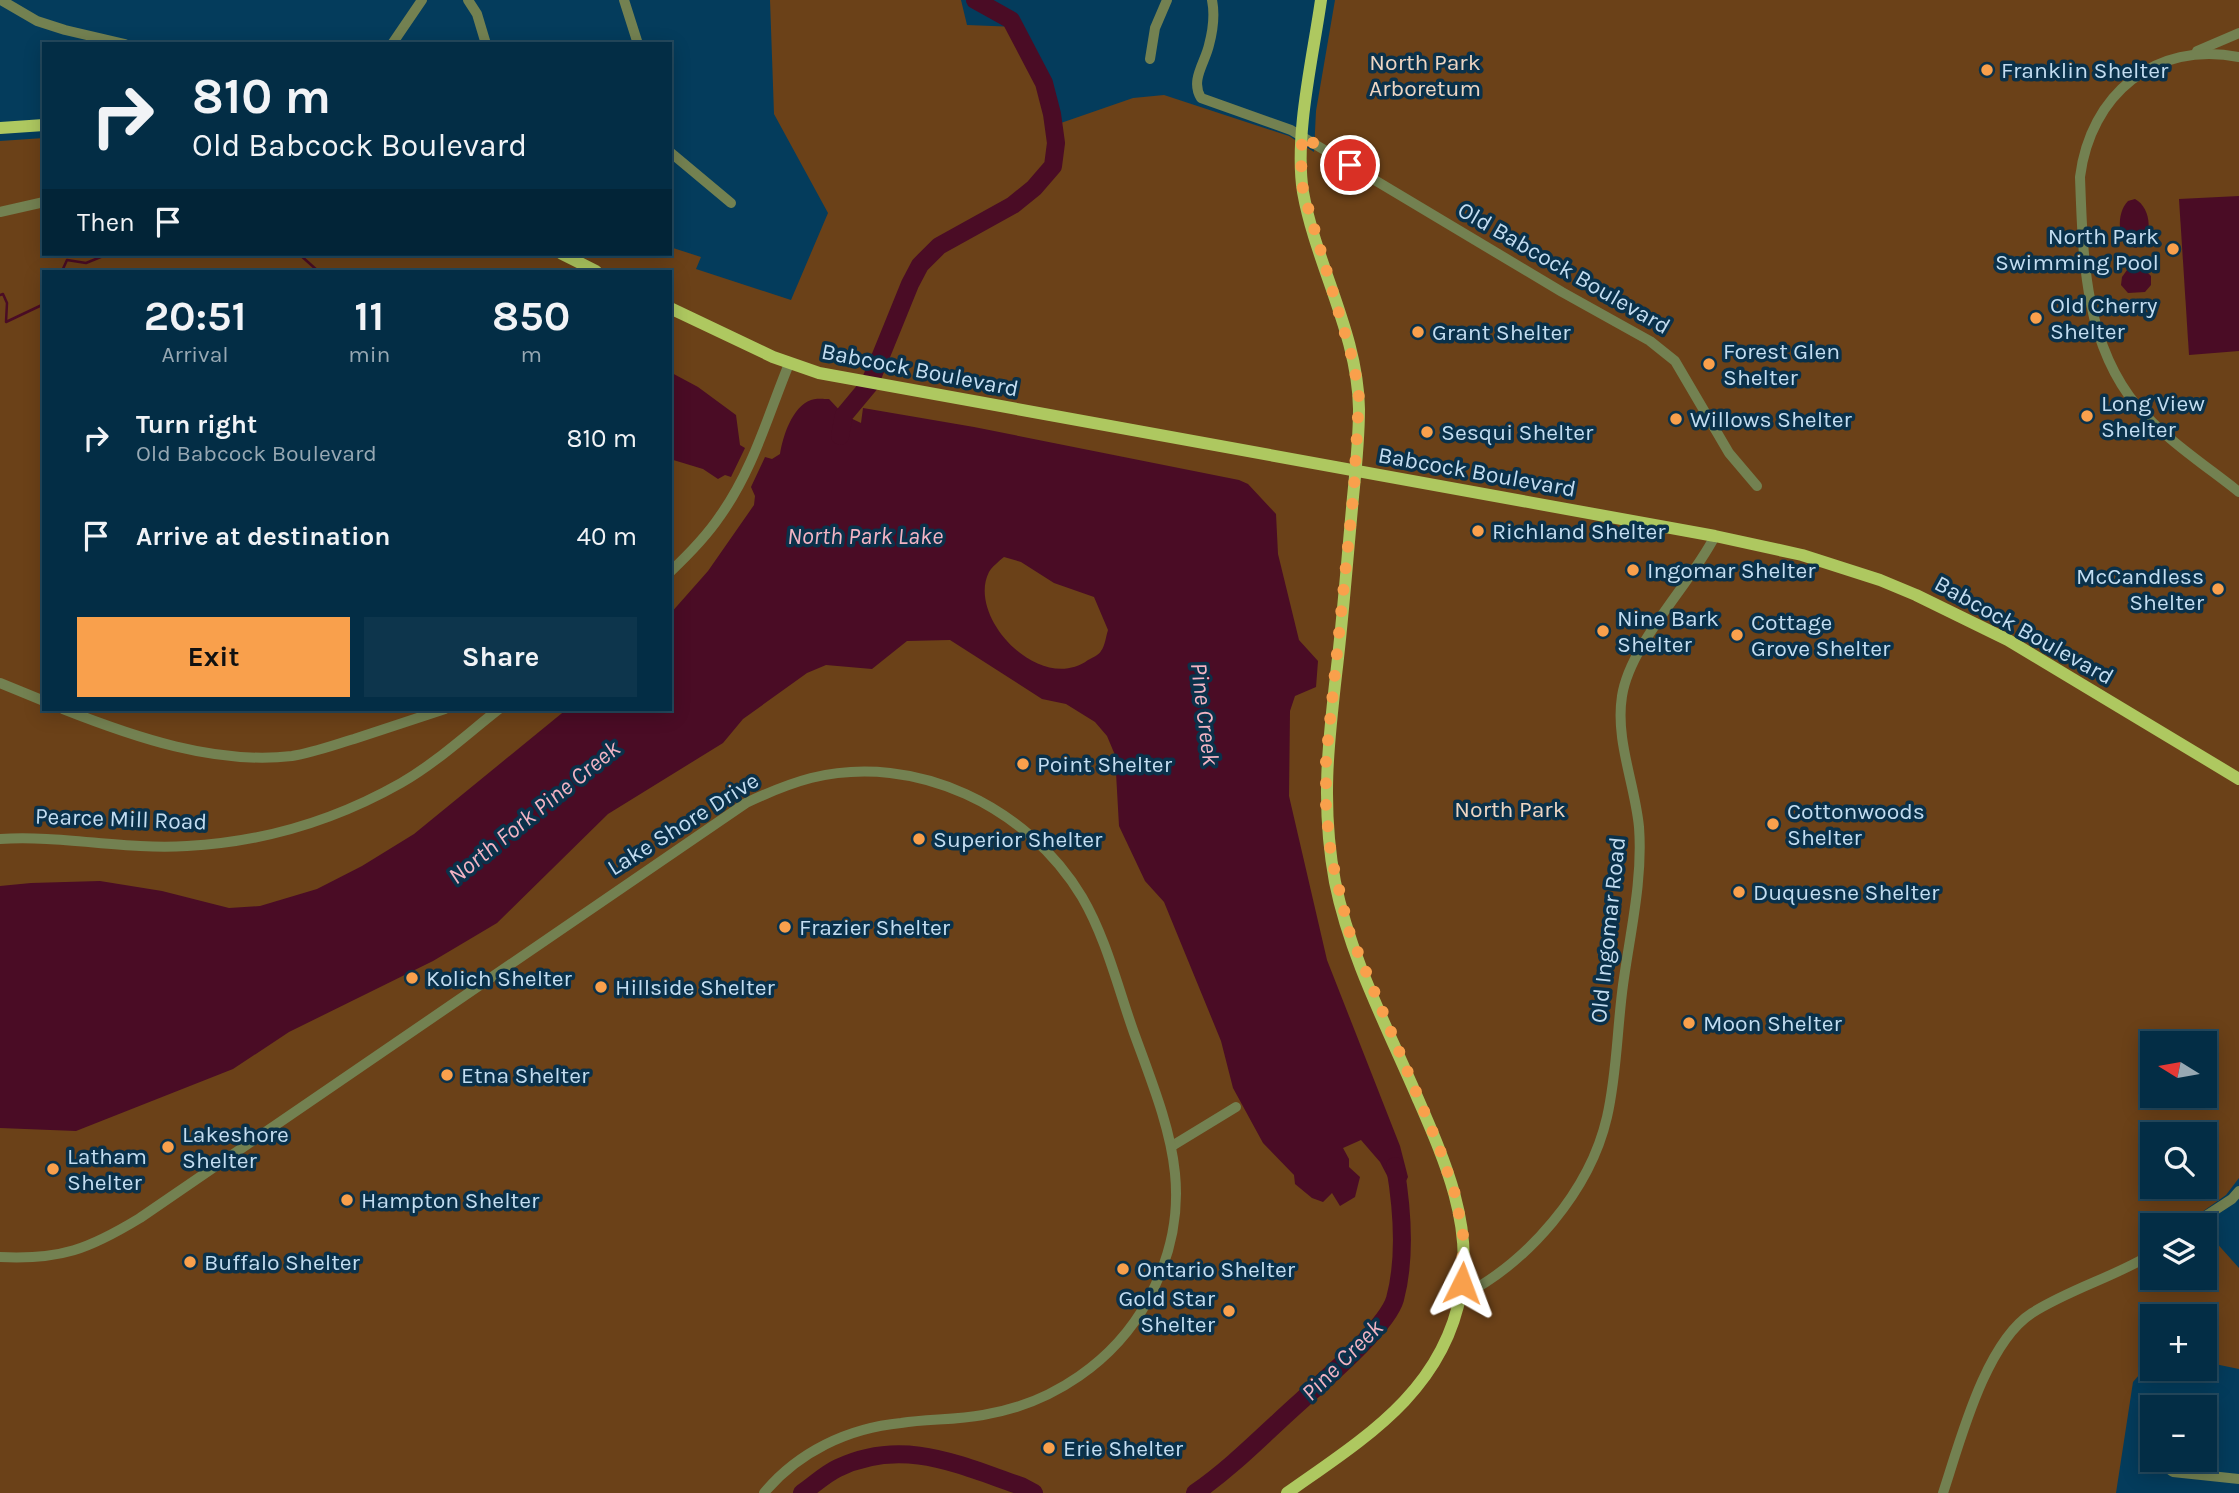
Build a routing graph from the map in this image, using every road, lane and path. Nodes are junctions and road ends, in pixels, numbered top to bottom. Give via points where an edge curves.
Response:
1 (1, 0) edge
2 (422, 0) edge
3 (468, 0) edge
4 (624, 0) edge
5 (1167, 0) edge
6 (1212, 0) edge
7 (1321, 0) edge
8 (2239, 33) edge
9 (116, 42) edge
10 (393, 42) edge
11 (485, 42) edge
12 (637, 42) edge
13 (2187, 55) junction
14 (2239, 57) edge
15 (1150, 60) dead end
16 (42, 125) edge
17 (0, 128) edge
18 (1302, 136) junction
19 (672, 154) edge
20 (42, 202) edge
21 (731, 203) dead end
22 (0, 212) edge
23 (566, 256) edge
24 (594, 270) edge
25 (672, 310) edge
26 (789, 364) junction
27 (1355, 471) junction
28 (1757, 486) dead end
29 (2239, 492) edge
30 (1715, 536) junction
31 (672, 570) edge
32 (0, 683) edge
33 (42, 700) edge
34 (68, 711) edge
35 (439, 711) edge
36 (497, 711) edge
37 (2239, 779) edge
38 (0, 839) edge
39 (1236, 1107) dead end
40 (1172, 1146) junction
41 (2239, 1191) edge
42 (2210, 1213) edge
43 (0, 1257) edge
44 (2140, 1261) edge
45 (1460, 1297) junction
46 (2173, 1472) edge
47 (2239, 1479) edge
48 (764, 1493) edge
49 (1287, 1493) edge
50 (1943, 1493) edge

1 - 9 street via 37,21
2 - 10 street
3 - 11 street
4 - 12 street
5 - 15 street via 1155,27
6 - 18 street, Old Babcock Boulevard via 1210,43 1196,86 1201,98
7 - 18 main road
8 - 13 street
13 - 14 street
13 - 29 street via 2161,62 2129,82 2104,108 2093,128 2080,177 2086,275 2098,336 2116,376 2156,425
16 - 17 main road
18 - 27 main road via 1301,179 1307,210 1354,364 1359,413
18 - 28 street, Old Babcock Boulevard via 1667,352 1729,453
19 - 21 street
20 - 22 street
23 - 24 main road
25 - 26 main road, Babcock Boulevard
26 - 27 main road, Babcock Boulevard via 853,381
26 - 31 street via 759,442 721,516
27 - 30 main road, Babcock Boulevard
27 - 45 main road via 1326,760 1328,832 1349,931 1455,1194 1464,1251
30 - 37 main road, Babcock Boulevard via 1802,555 1916,595 2008,640
30 - 45 street, Old Ingomar Road via 1634,660 1622,695 1621,731 1636,804 1640,855 1613,1088 1604,1129 1591,1163 1551,1222 1494,1277
32 - 33 street
34 - 35 street via 179,748 256,757 293,755 338,744
36 - 38 street, Pearce Mill Road via 402,783 331,817 262,838 186,846
39 - 40 street
40 - 43 street, Lake Shore Drive via 1100,937 1083,900 1053,858 1008,817 967,794 903,776 833,775 769,793 718,821 118,1232 57,1256
40 - 48 street, Lake Shore Drive via 1176,1199 1165,1258 1128,1332 1102,1359 1065,1386 1019,1407 882,1425 833,1441 790,1467
41 - 42 street
44 - 50 street via 2027,1316 2013,1330 1972,1404
45 - 49 main road via 1440,1353 1407,1399 1372,1432
46 - 47 street

